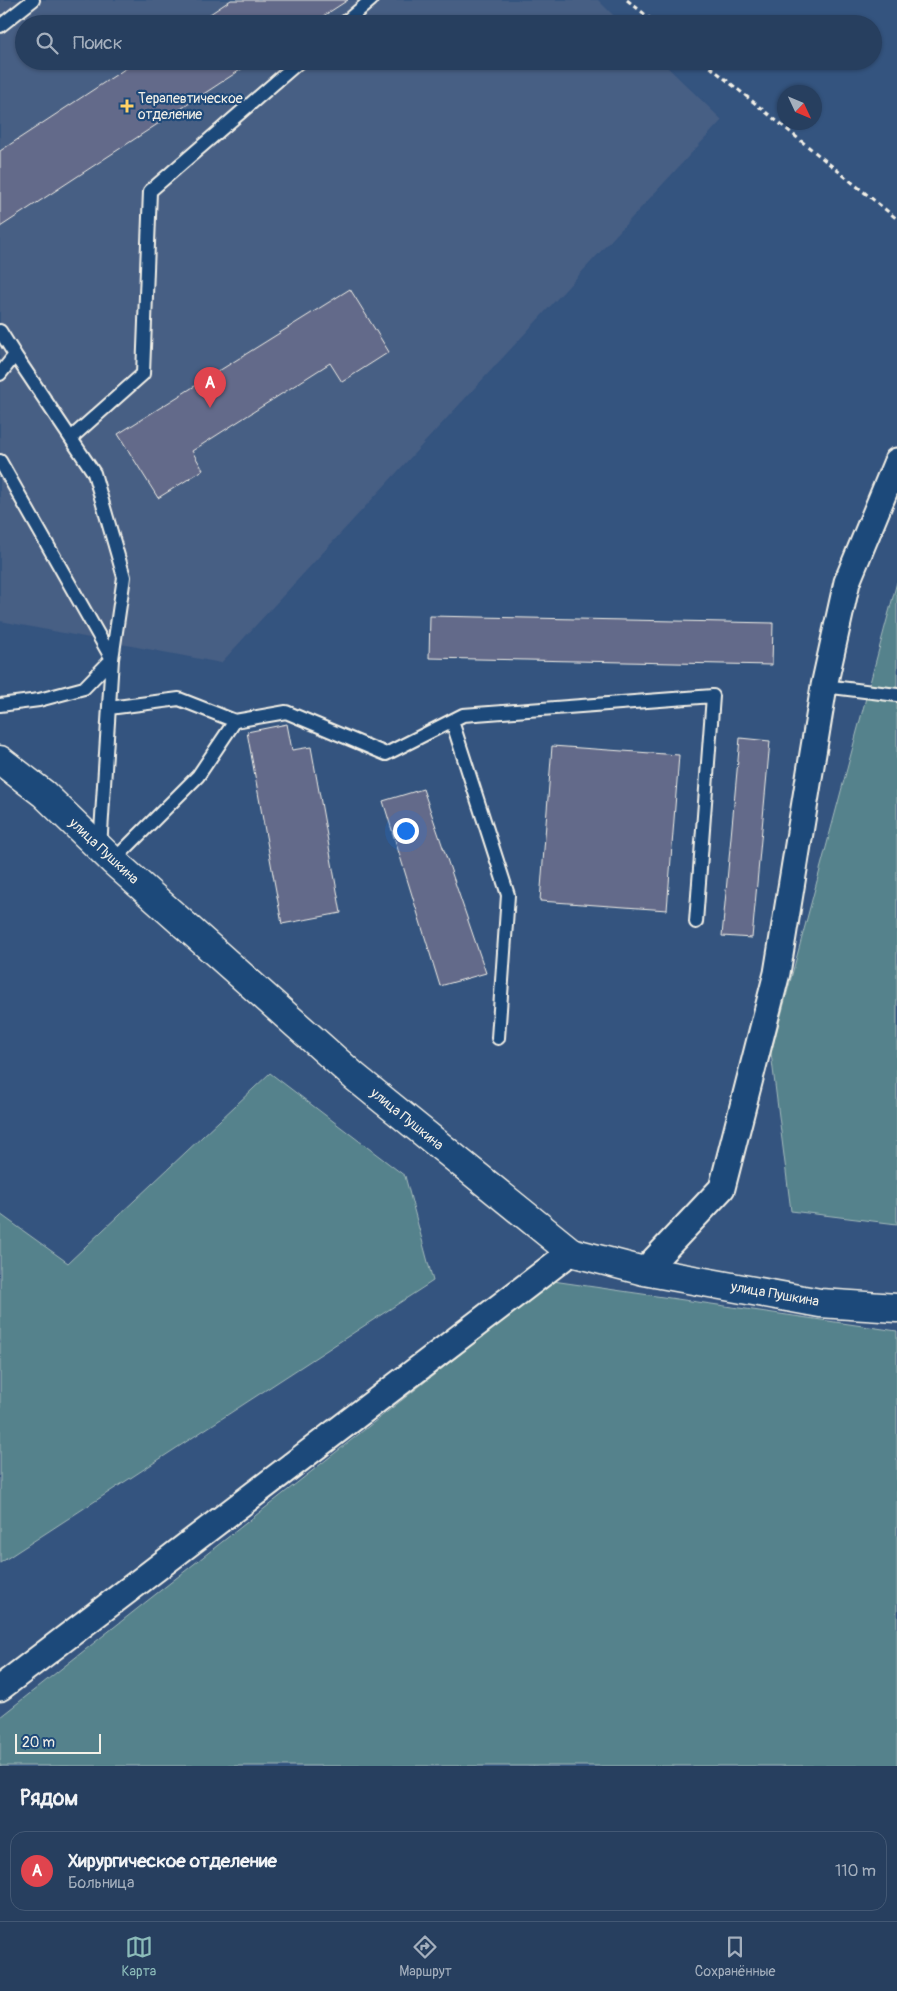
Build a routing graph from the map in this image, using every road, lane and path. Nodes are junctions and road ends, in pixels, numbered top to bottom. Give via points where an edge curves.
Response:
1 (33, 0) edge
2 (370, 0) edge
3 (627, 0) edge
4 (353, 15) edge
5 (646, 15) edge
6 (0, 26) edge
7 (290, 70) edge
8 (714, 70) edge
9 (897, 219) edge
10 (0, 331) edge
11 (15, 355) junction
12 (0, 374) edge
13 (71, 438) junction
14 (0, 461) edge
15 (897, 461) edge
16 (112, 659) junction
17 (824, 686) junction
18 (897, 695) edge
19 (0, 705) edge
20 (109, 708) junction
21 (234, 721) junction
22 (452, 721) junction
23 (0, 760) edge
24 (107, 855) junction
25 (696, 922) dead end
26 (498, 1038) dead end
27 (571, 1252) junction
28 (644, 1271) junction
29 (897, 1308) edge
30 (0, 1688) edge

1 - 6 lane
2 - 4 lane
3 - 5 path
7 - 13 lane via 150,191 143,374
8 - 9 path
10 - 11 lane
11 - 12 lane
11 - 13 lane
13 - 16 lane via 94,472 124,577
14 - 16 lane
15 - 17 street via 847,582
16 - 19 lane via 84,688 39,700
16 - 20 lane
17 - 18 lane
17 - 28 street via 777,972 722,1188
20 - 21 lane via 179,699
20 - 24 lane
21 - 22 lane via 286,712 386,754
21 - 24 lane via 198,776
22 - 25 lane via 463,715 713,696
22 - 26 lane via 508,895
23 - 24 street, улица Пушкина via 44,794
24 - 27 street, улица Пушкина via 355,1077
27 - 28 street, улица Пушкина
27 - 30 street
28 - 29 street, улица Пушкина via 820,1303

